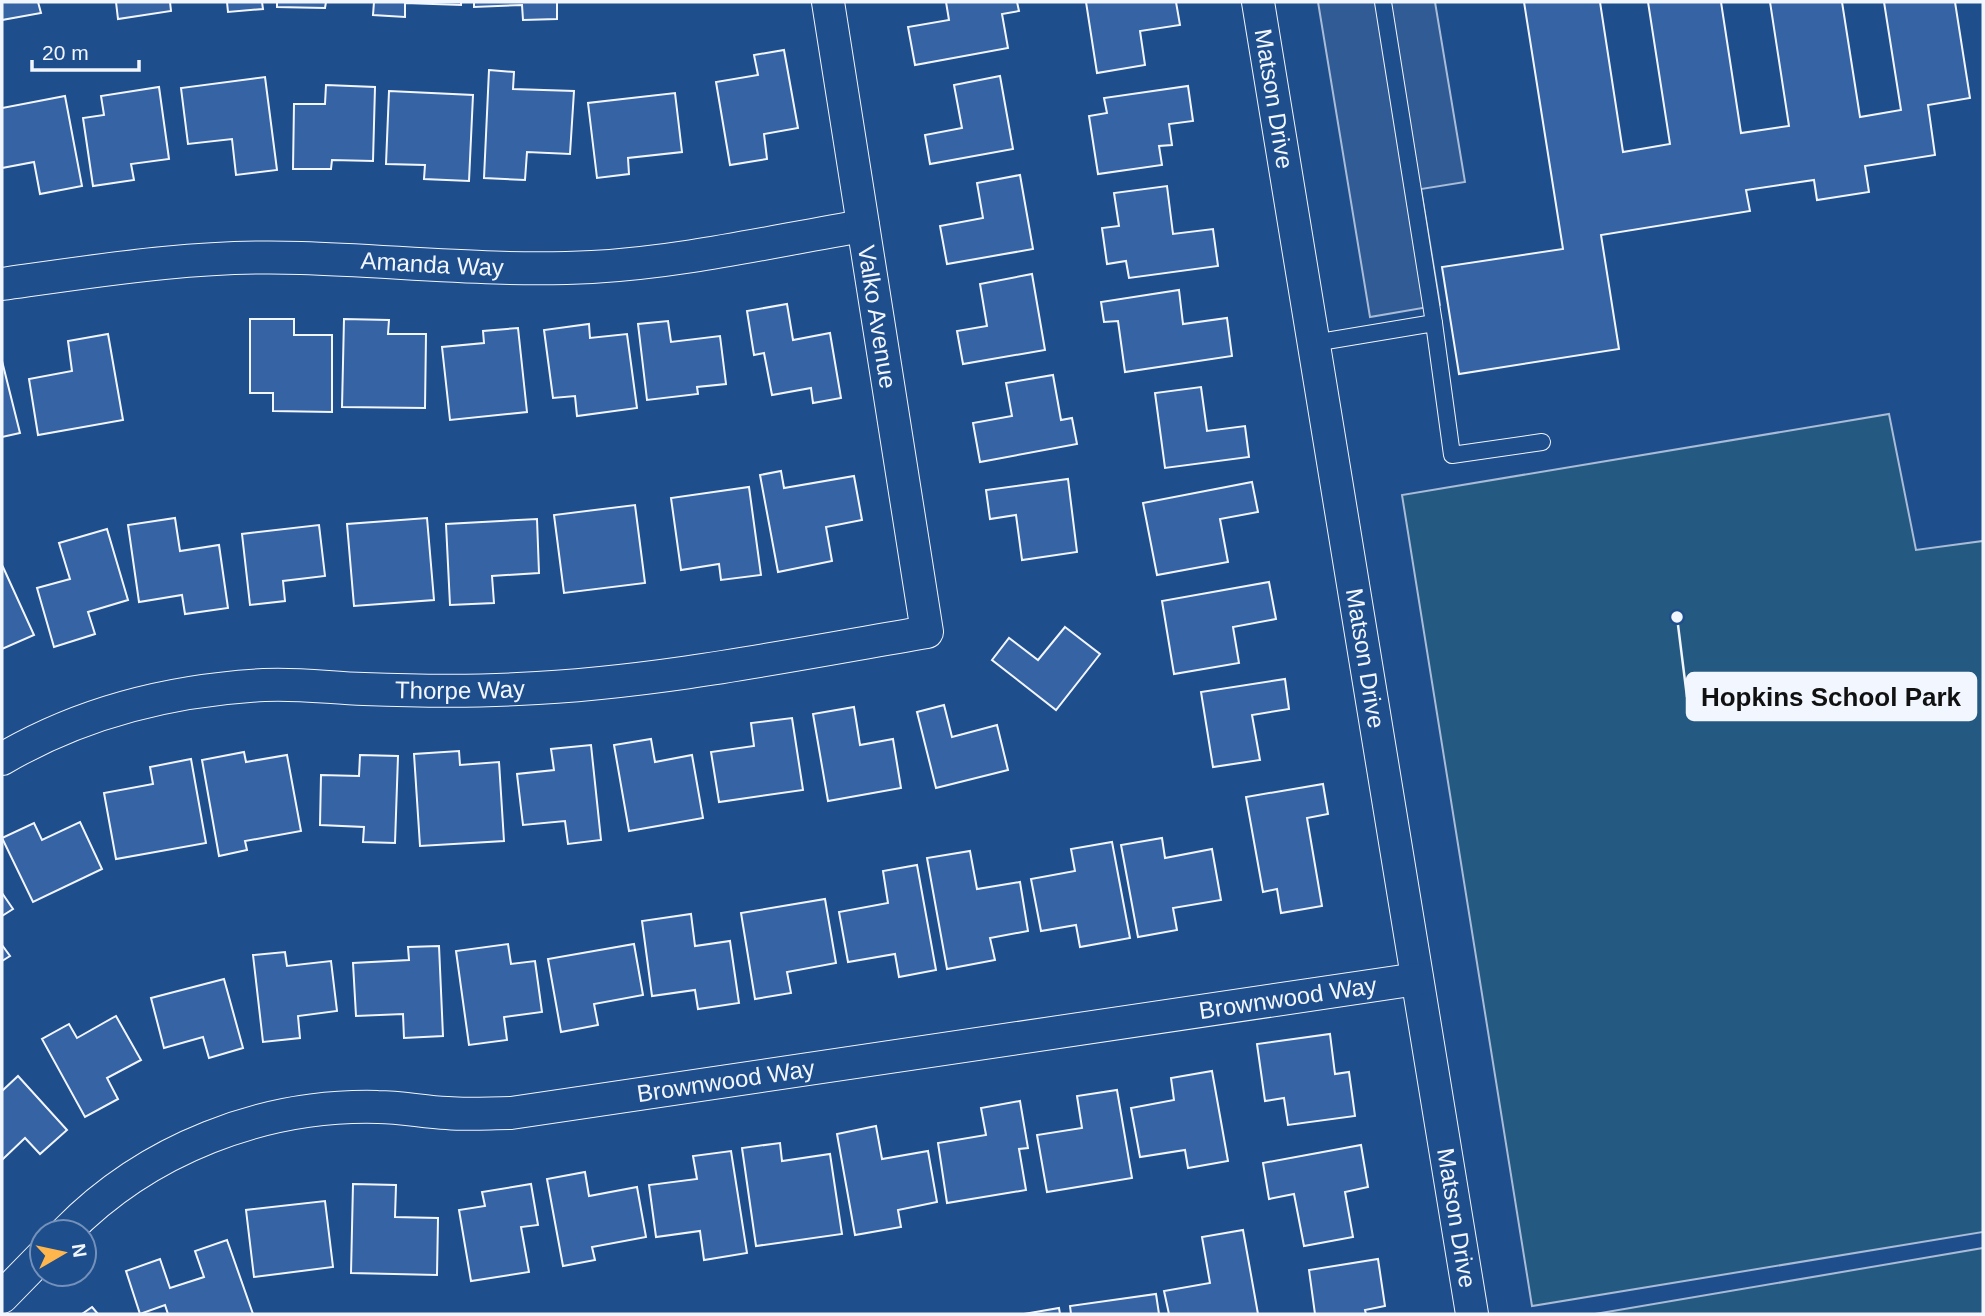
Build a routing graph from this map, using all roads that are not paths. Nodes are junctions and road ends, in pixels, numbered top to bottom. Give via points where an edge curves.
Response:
1 (828, 2) edge
2 (1258, 2) edge
3 (1383, 2) edge
4 (863, 226) junction
5 (2, 285) edge
6 (1434, 323) junction
7 (1314, 343) junction
8 (1542, 442) dead end
9 (927, 632) joint
10 (2, 759) edge
11 (1417, 979) junction
12 (82, 1218) edge
13 (28, 1270) edge
14 (2, 1297) edge
15 (1472, 1314) edge

1 - 4 street, Valko Avenue
2 - 7 street, Matson Drive
3 - 6 lane
4 - 5 street, Amanda Way via 669,259 592,267 495,268 299,257 180,261
4 - 9 street, Valko Avenue
6 - 7 lane
6 - 8 lane via 1452,455
7 - 11 street, Matson Drive
9 - 10 street, Thorpe Way via 665,676 519,689 402,691 267,685 191,692 81,721
11 - 12 street, Brownwood Way via 511,1113 450,1114 379,1107 270,1117 162,1158 113,1190
11 - 15 street, Matson Drive
13 - 14 street

